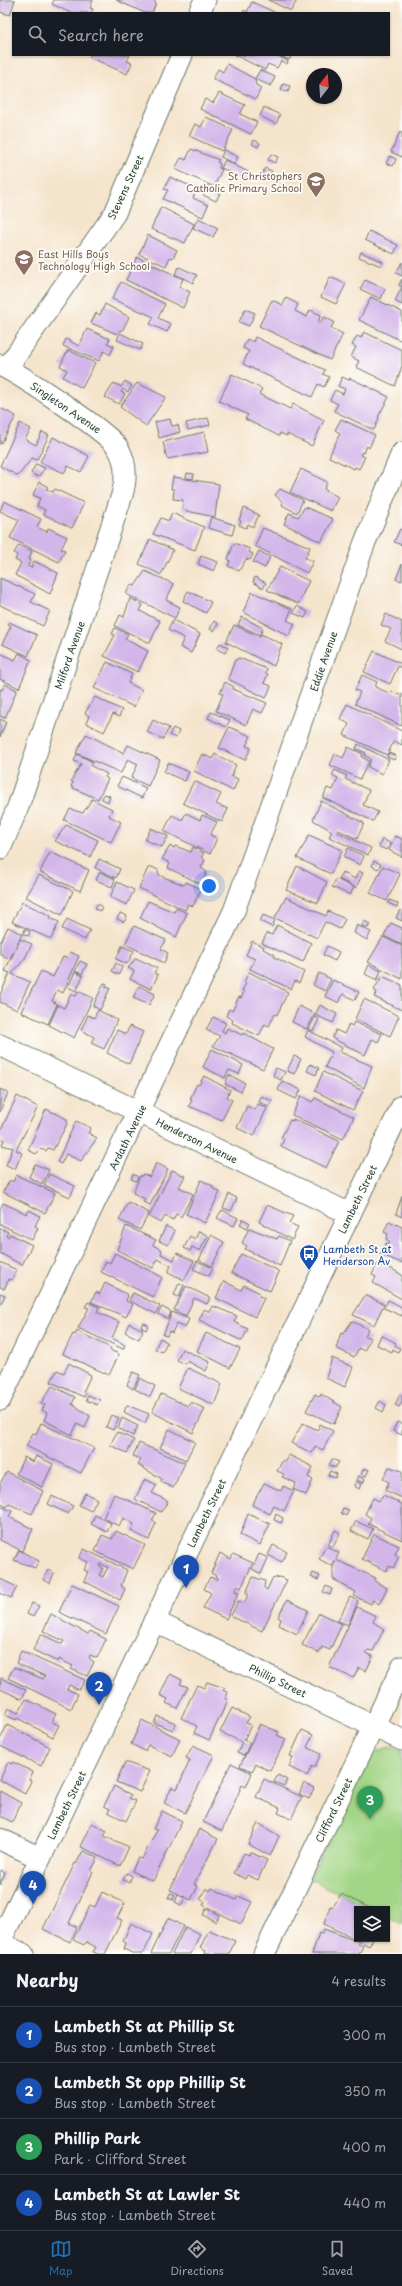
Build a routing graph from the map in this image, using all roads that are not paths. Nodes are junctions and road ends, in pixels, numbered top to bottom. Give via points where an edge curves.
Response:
1 (205, 0) edge
2 (199, 12) edge
3 (182, 56) edge
4 (4, 366) edge
5 (402, 453) edge
6 (123, 459) joint
7 (0, 849) edge
8 (249, 871) joint
9 (0, 1045) edge
10 (402, 1106) edge
11 (139, 1112) junction
12 (350, 1214) junction
13 (0, 1400) edge
14 (154, 1621) junction
15 (402, 1667) edge
16 (374, 1726) junction
17 (402, 1740) edge
18 (0, 1839) edge
19 (40, 1858) junction
20 (0, 1942) edge
21 (23, 1954) edge
22 (264, 1954) edge

1 - 2 street
3 - 4 street, Stevens Street via 115,213
4 - 6 street, Singleton Avenue via 103,433 114,443
5 - 8 street, Eddie Avenue via 365,542
6 - 7 street, Milford Avenue via 126,473 122,495 18,807
8 - 11 street, Ardath Avenue via 218,947
9 - 11 street, Henderson Avenue
10 - 12 street, Lambeth Street
11 - 12 street, Henderson Avenue
11 - 13 street, Ardath Avenue
12 - 14 street, Lambeth Street
14 - 16 street, Phillip Street
14 - 19 street, Lambeth Street
15 - 16 street, Clifford Street
16 - 17 street, Phillip Street
16 - 22 street, Clifford Street
18 - 19 street
19 - 20 street, Lambeth Street
20 - 21 street

